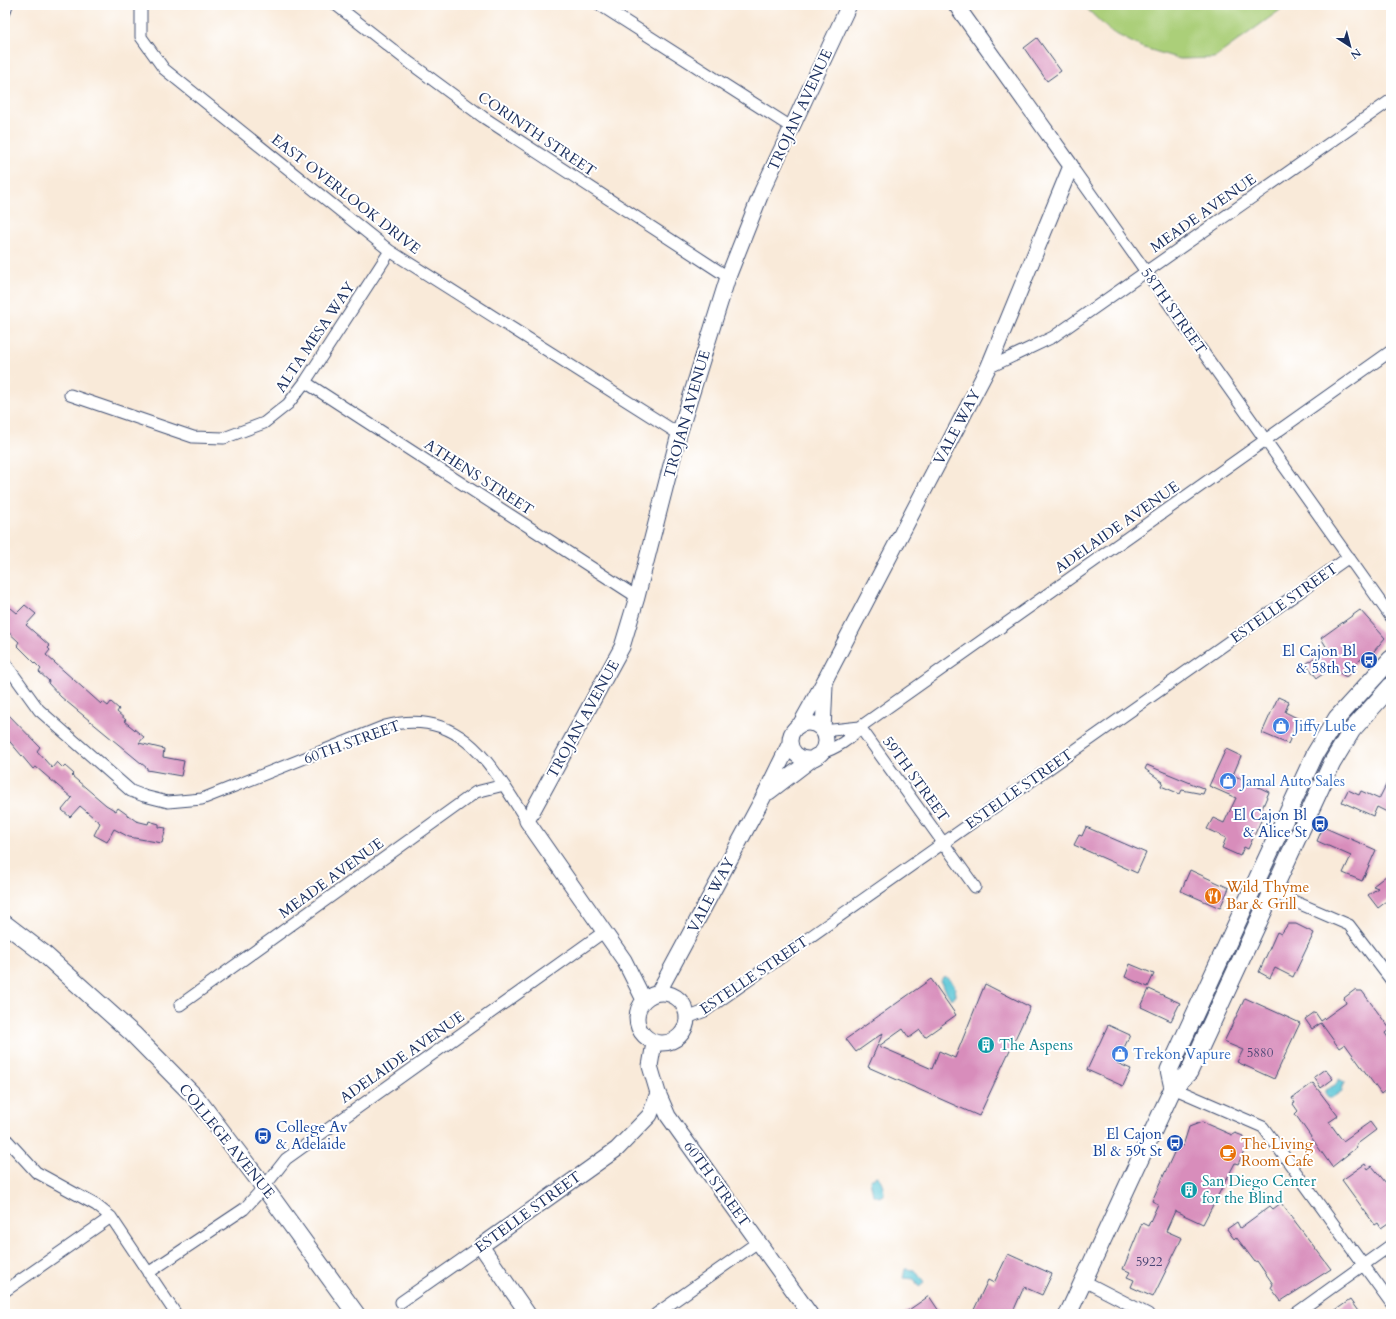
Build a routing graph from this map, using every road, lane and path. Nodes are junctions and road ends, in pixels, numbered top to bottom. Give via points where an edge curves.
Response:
1 (7, 5) edge
2 (141, 5) edge
3 (336, 5) edge
4 (600, 5) edge
5 (849, 5) edge
6 (956, 5) edge
7 (5, 11) edge
8 (1391, 100) edge
9 (791, 127) junction
10 (1071, 166) junction
11 (390, 251) junction
12 (1146, 272) junction
13 (728, 277) junction
14 (1391, 351) edge
15 (988, 368) junction
16 (305, 382) junction
17 (70, 395) dead end
18 (680, 434) junction
19 (1266, 440) junction
20 (1349, 557) junction
21 (637, 597) junction
22 (1391, 616) edge
23 (1391, 659) edge
24 (5, 663) edge
25 (1371, 679) junction
26 (826, 680) junction
27 (1389, 691) edge
28 (800, 725) junction
29 (860, 727) junction
30 (823, 731) junction
31 (790, 743) junction
32 (819, 755) junction
33 (504, 785) junction
34 (764, 796) junction
35 (527, 821) junction
36 (943, 843) junction
37 (1254, 884) junction
38 (975, 887) dead end
39 (1272, 891) junction
40 (5, 924) edge
41 (605, 930) junction
42 (1391, 980) edge
43 (658, 993) junction
44 (644, 1000) junction
45 (180, 1005) dead end
46 (687, 1018) junction
47 (654, 1043) junction
48 (1173, 1088) junction
49 (658, 1093) junction
50 (5, 1138) edge
51 (264, 1187) junction
52 (111, 1217) junction
53 (758, 1242) junction
54 (1391, 1245) edge
55 (481, 1246) junction
56 (1364, 1265) junction
57 (148, 1273) junction
58 (1084, 1281) junction
59 (5, 1291) edge
60 (401, 1302) dead end
61 (1391, 1303) edge
62 (176, 1314) edge
63 (356, 1314) edge
64 (528, 1314) edge
65 (656, 1314) edge
66 (810, 1314) edge
67 (1068, 1314) edge
68 (1148, 1314) edge
69 (1295, 1314) edge

1 - 7 street
2 - 11 street, EAST OVERLOOK DRIVE via 141,37 164,70
3 - 13 street, CORINTH STREET via 483,117
4 - 9 street
5 - 9 street, TROJAN AVENUE
6 - 10 street, 58TH STREET
8 - 12 street, MEADE AVENUE
9 - 13 street, TROJAN AVENUE
10 - 12 street, 58TH STREET
10 - 15 street, VALE WAY
11 - 16 street, ALTA MESA WAY
11 - 18 street, EAST OVERLOOK DRIVE
12 - 15 street, MEADE AVENUE via 1053,337
12 - 19 street, 58TH STREET
13 - 18 street, TROJAN AVENUE
14 - 19 street, ADELAIDE AVENUE
15 - 26 street, VALE WAY
16 - 17 street, ALTA MESA WAY via 288,404 264,423 224,438 193,437
16 - 21 street, ATHENS STREET
18 - 21 street, TROJAN AVENUE
19 - 20 street, 58TH STREET
19 - 29 street, ADELAIDE AVENUE
20 - 22 street, 58TH STREET
20 - 36 street, ESTELLE STREET
21 - 35 street, TROJAN AVENUE via 622,647
23 - 25 main road
24 - 33 street, 60TH STREET via 39,710 131,791 158,800 180,802 202,799 385,726 411,722 437,725 461,736 478,750
25 - 27 street
25 - 37 main road via 1337,718 1315,754
26 - 28 street, VALE WAY
26 - 30 street, VALE WAY
27 - 39 main road via 1352,730 1332,763
28 - 30 street via 810,723
28 - 31 street, VALE WAY via 792,732
29 - 30 street, ADELAIDE AVENUE
29 - 32 street, ADELAIDE AVENUE via 856,733
29 - 36 street, 59TH STREET
30 - 32 street, VALE WAY via 826,742
31 - 32 street via 800,757 811,758
31 - 34 street, VALE WAY
32 - 34 street, VALE WAY
33 - 35 street, 60TH STREET
33 - 45 street, MEADE AVENUE via 476,792
34 - 43 street, VALE WAY
35 - 41 street, 60TH STREET
36 - 38 street, 59TH STREET
36 - 46 street, ESTELLE STREET via 705,1011
37 - 39 street
37 - 48 main road via 1169,1070
39 - 42 street via 1349,926
39 - 48 main road via 1189,1072
40 - 51 main road, COLLEGE AVENUE via 43,953 132,1034 197,1099
41 - 44 street, 60TH STREET via 630,970
41 - 51 street, ADELAIDE AVENUE via 286,1159
43 - 44 street
43 - 46 street via 672,995 683,1004
44 - 47 street via 637,1011 637,1024 643,1036
46 - 47 street via 685,1030 677,1039 666,1044
47 - 49 street, 60TH STREET via 650,1066
48 - 56 street via 1263,1127
48 - 58 main road
49 - 53 street, 60TH STREET via 668,1116
49 - 55 street, ESTELLE STREET via 650,1115 617,1149
50 - 52 street via 36,1172 96,1205
51 - 57 street, ADELAIDE AVENUE via 244,1209
51 - 63 main road, COLLEGE AVENUE
52 - 57 street
52 - 59 street
53 - 65 street
53 - 66 street, 60TH STREET
54 - 56 street
55 - 60 street, ESTELLE STREET
55 - 64 street
56 - 61 street
56 - 69 street
57 - 62 street
58 - 67 main road
58 - 68 street

